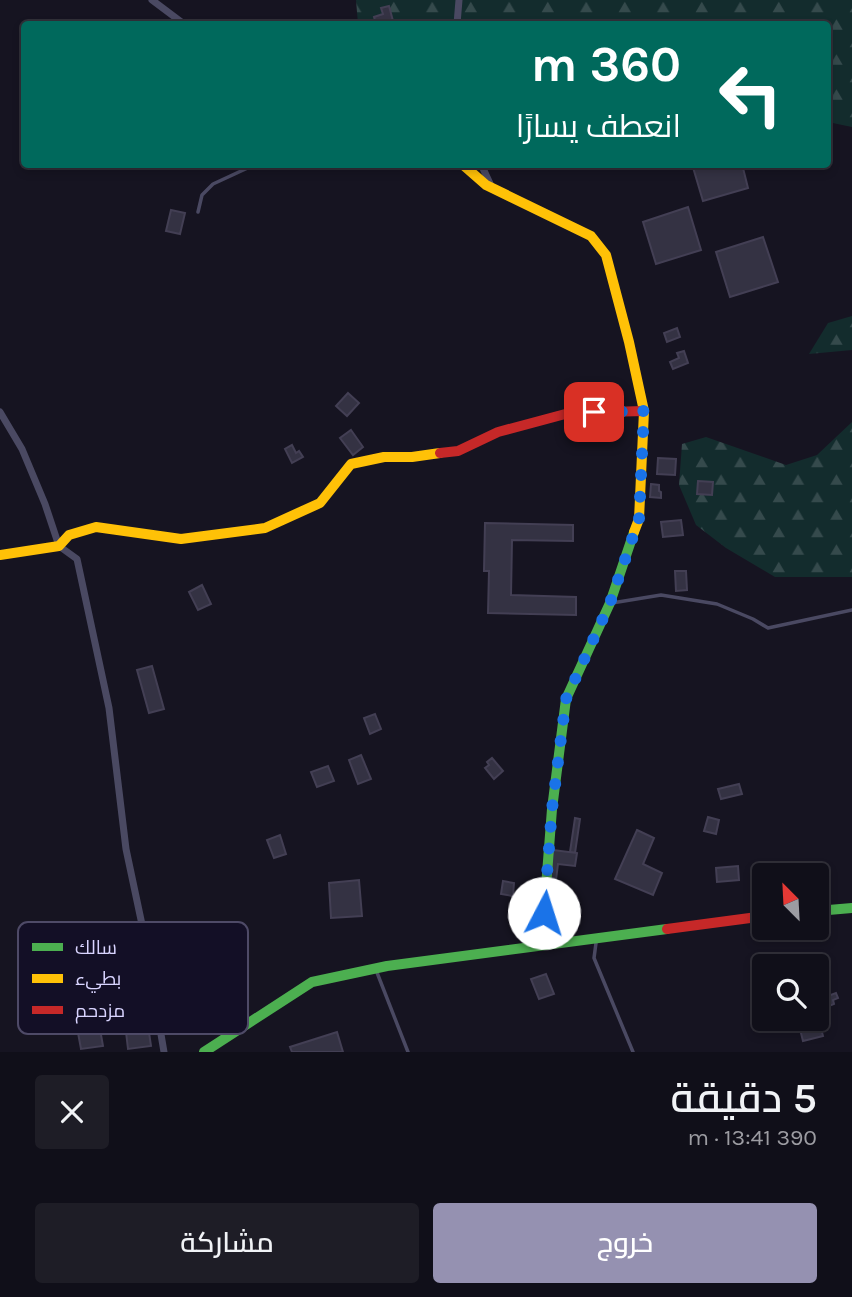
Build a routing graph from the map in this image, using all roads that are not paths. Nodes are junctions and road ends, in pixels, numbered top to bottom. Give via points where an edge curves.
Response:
1 (152, 0) edge
2 (459, 0) edge
3 (180, 21) edge
4 (457, 21) edge
5 (247, 168) edge
6 (467, 168) edge
7 (483, 168) edge
8 (492, 188) junction
9 (198, 212) dead end
10 (644, 411) junction
11 (0, 412) edge
12 (59, 546) junction
13 (0, 555) edge
14 (610, 603) junction
15 (852, 610) edge
16 (852, 908) edge
17 (830, 910) edge
18 (752, 918) edge
19 (141, 922) edge
20 (597, 937) junction
21 (548, 944) junction
22 (375, 968) junction
23 (248, 1024) edge
24 (161, 1034) edge
25 (232, 1034) edge
26 (164, 1052) edge
27 (204, 1052) edge
28 (408, 1052) edge
29 (633, 1052) edge

1 - 3 street
2 - 4 street
5 - 9 lane via 213,184 202,195
6 - 8 street
7 - 8 street
8 - 10 street via 591,236 607,255
10 - 12 street via 569,413 498,432 458,451 351,464 320,503 265,528 181,539 96,527 69,535
10 - 14 street via 639,519
11 - 12 street via 22,449
12 - 13 street
12 - 19 street via 77,559 109,708 126,849
14 - 15 lane via 661,594 717,604 768,628
14 - 21 street via 566,699 544,913
16 - 17 street
18 - 20 street
20 - 21 street
20 - 29 lane via 594,958
21 - 22 street
22 - 23 street via 313,982
22 - 28 lane
24 - 26 street
25 - 27 street

